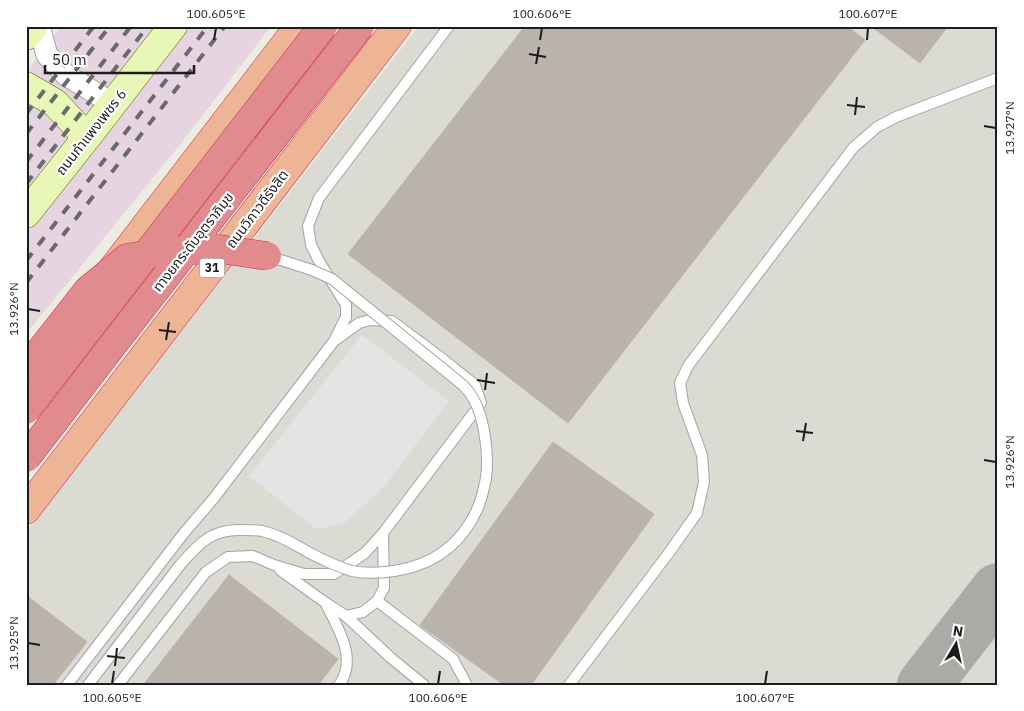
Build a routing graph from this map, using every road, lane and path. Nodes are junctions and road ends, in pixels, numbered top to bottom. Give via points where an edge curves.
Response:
1 (34, 26) edge
2 (40, 26) edge
3 (153, 26) edge
4 (173, 26) edge
5 (299, 26) edge
6 (323, 26) edge
7 (360, 26) edge
8 (397, 26) edge
9 (449, 26) edge
10 (26, 36) edge
11 (998, 78) edge
12 (26, 86) edge
13 (102, 96) junction
14 (80, 131) junction
15 (26, 196) edge
16 (26, 214) edge
17 (267, 256) joint
18 (334, 341) junction
19 (26, 369) edge
20 (26, 380) edge
21 (26, 410) edge
22 (26, 458) edge
23 (26, 510) edge
24 (383, 533) junction
25 (274, 565) junction
26 (378, 601) junction
27 (326, 603) junction
28 (346, 616) junction
29 (67, 685) edge
30 (88, 685) edge
31 (118, 685) edge
32 (339, 685) edge
33 (424, 685) edge
34 (467, 685) edge
35 (569, 685) edge

1 - 10 main road
2 - 13 street via 47,55 66,75
3 - 13 main road, ถนนกำแพงเพชร 6
4 - 16 main road, ถนนกำแพงเพชร 6
5 - 20 highway
6 - 21 highway, ทางยกระดับอุตราภิมุข, bridge
7 - 22 highway, ทางยกระดับอุตราภิมุข / 31, bridge
8 - 23 highway, ถนนวิภาวดีรังสิต / 31
9 - 18 lane via 319,198 308,226 311,245 319,262 346,305 346,317
11 - 35 lane via 896,117 877,127 853,148 688,366 680,383 683,403 702,455 704,482 697,513
12 - 14 main road via 55,103
13 - 14 main road, ถนนกำแพงเพชร 6
14 - 15 main road, ถนนกำแพงเพชร 6
17 - 19 highway, bridge via 220,249 166,251 127,258 88,290
17 - 30 lane, bridge via 332,279 458,380 471,395 485,436 485,483 479,505 458,540 442,554 410,569 379,574 353,571 323,560 284,538 262,531 218,533 201,543 180,565
18 - 24 lane via 359,323 392,321 475,385 481,403
18 - 29 lane
24 - 25 lane via 365,553 334,574 304,574
24 - 26 lane via 384,588
25 - 27 lane
25 - 31 lane via 253,556 228,557 206,572
26 - 28 lane via 363,612
26 - 34 lane via 452,659
27 - 28 lane
27 - 32 lane via 343,637 347,656 344,678
28 - 33 lane

